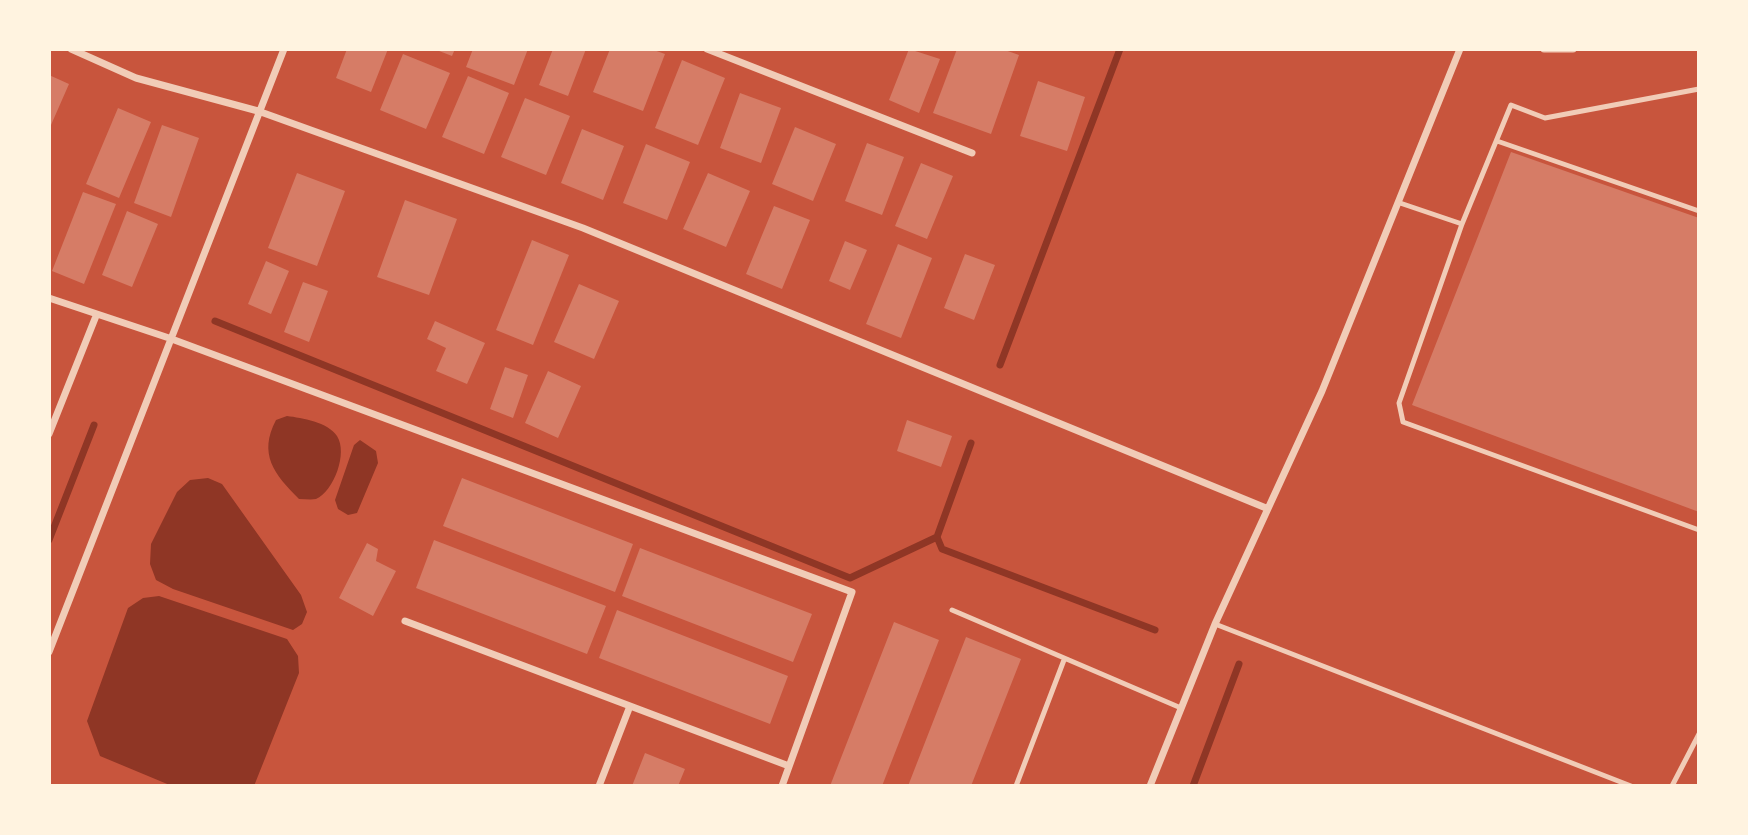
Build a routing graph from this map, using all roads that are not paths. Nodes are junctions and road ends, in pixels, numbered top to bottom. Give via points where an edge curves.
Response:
1 (71, 49) edge
2 (284, 49) edge
3 (707, 49) edge
4 (1460, 49) edge
5 (1544, 49) edge
6 (1573, 49) edge
7 (1699, 89) edge
8 (258, 111) junction
9 (1497, 141) junction
10 (972, 153) dead end
11 (1400, 202) junction
12 (1699, 211) edge
13 (1462, 224) junction
14 (49, 298) edge
15 (96, 316) junction
16 (169, 338) junction
17 (49, 434) edge
18 (1266, 508) junction
19 (1699, 530) edge
20 (952, 610) dead end
21 (405, 621) dead end
22 (1215, 624) junction
23 (49, 652) edge
24 (1064, 660) junction
25 (629, 706) junction
26 (1181, 708) junction
27 (1699, 734) edge
28 (789, 766) junction
29 (599, 786) edge
30 (782, 786) edge
31 (1016, 786) edge
32 (1150, 786) edge
33 (1631, 786) edge
34 (1672, 786) edge

1 - 8 street via 136,78
2 - 8 street
3 - 10 street
4 - 11 street
5 - 6 street
7 - 9 lane via 1545,118 1511,105
8 - 16 street
8 - 18 street via 583,228
9 - 12 lane
9 - 13 lane
11 - 13 lane
11 - 18 street via 1322,391
13 - 19 lane via 1399,403 1403,422
14 - 15 street
15 - 16 street
15 - 17 street
16 - 23 street
16 - 28 street via 852,592
18 - 22 street
20 - 24 lane
21 - 25 street
22 - 26 street
22 - 33 lane
24 - 26 lane
24 - 31 lane
25 - 28 street
25 - 29 street
26 - 32 street
27 - 34 lane
28 - 30 street

